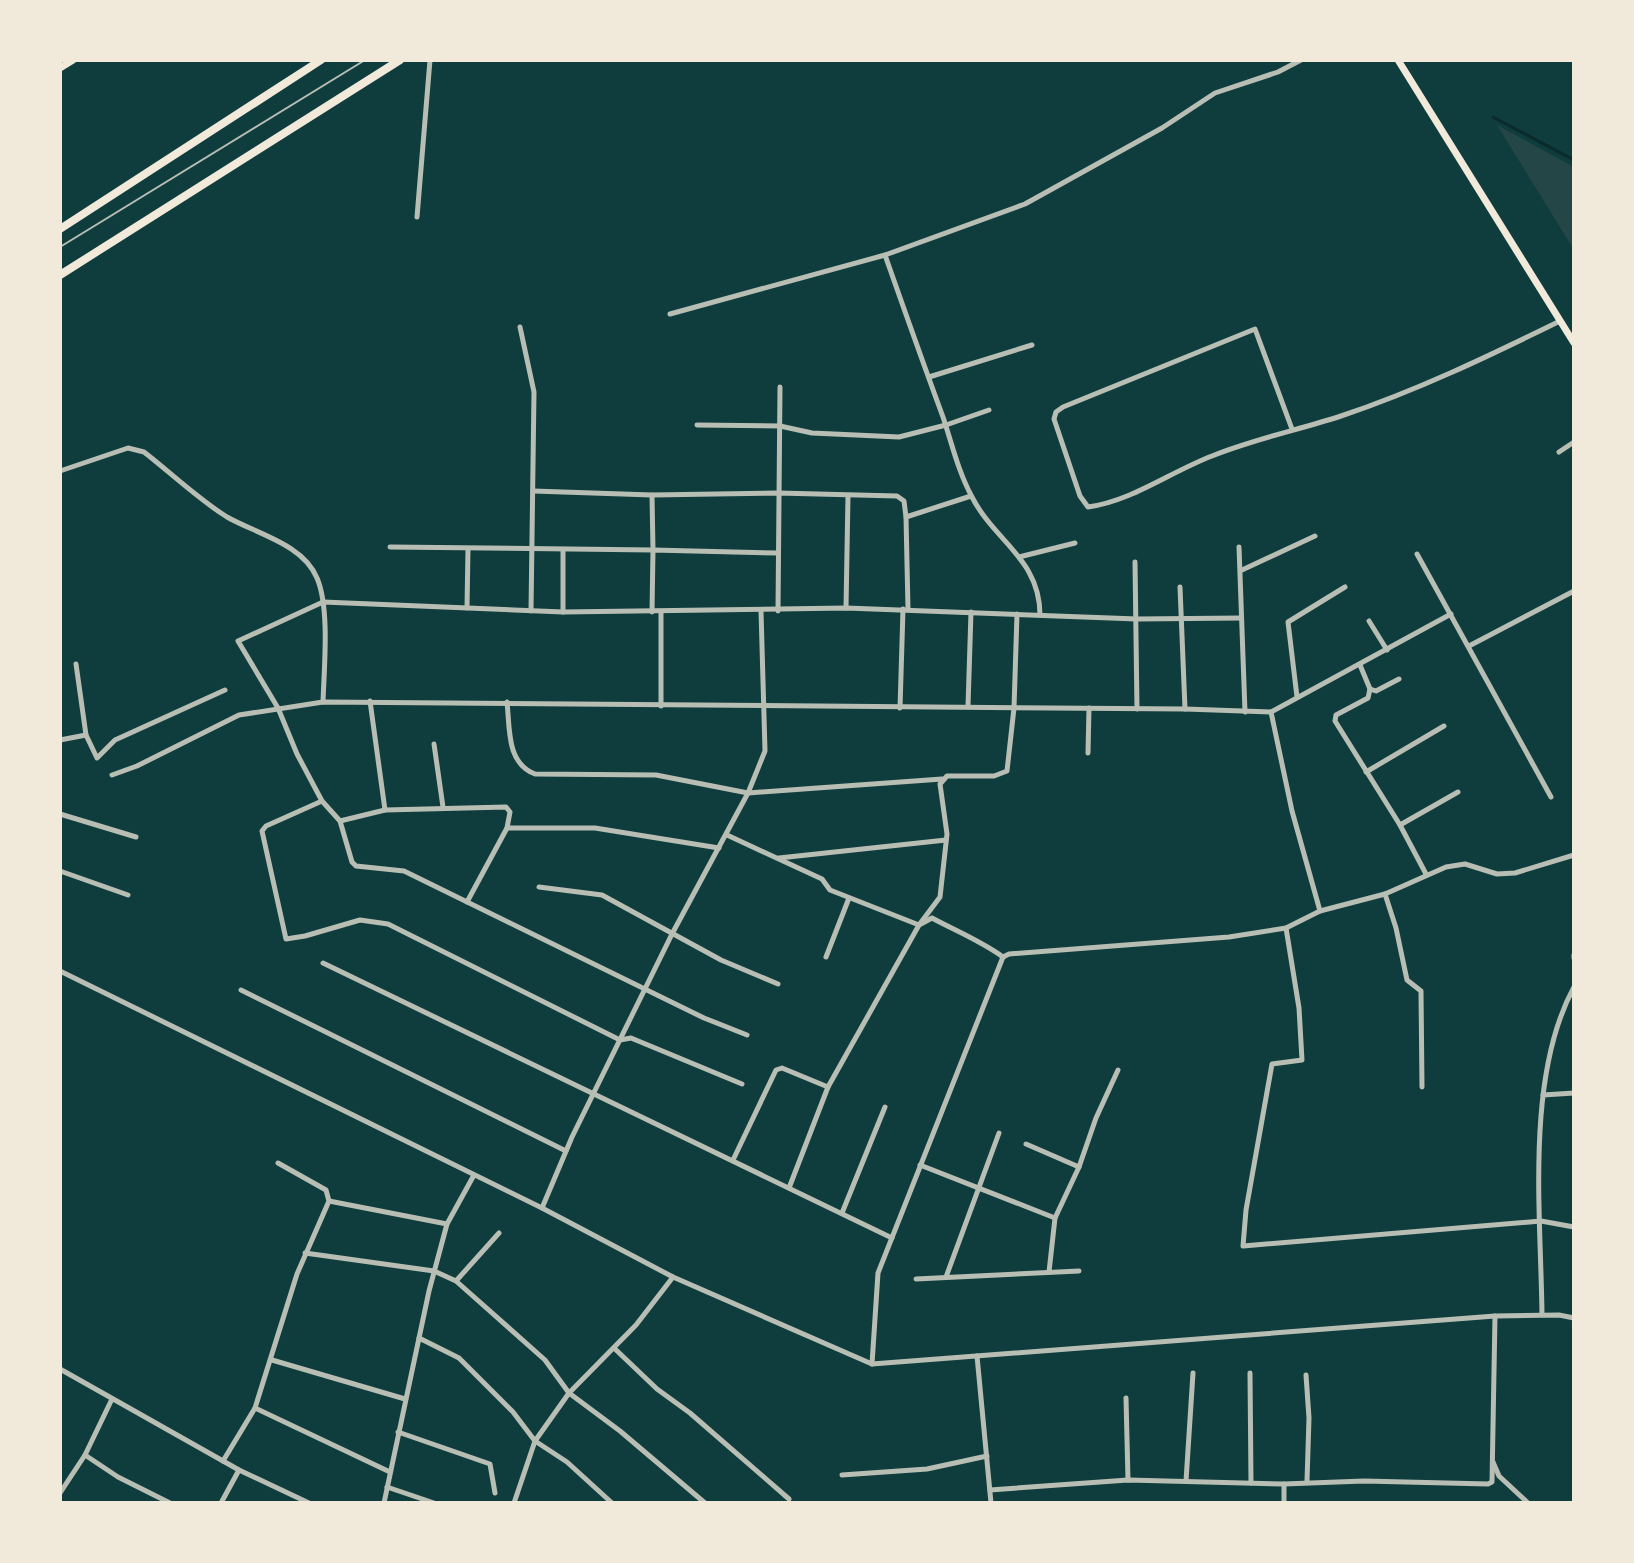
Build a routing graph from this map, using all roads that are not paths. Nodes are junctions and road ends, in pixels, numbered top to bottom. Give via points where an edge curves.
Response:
1 (73, 60) edge
2 (321, 60) edge
3 (365, 60) edge
4 (400, 60) edge
5 (430, 60) edge
6 (1301, 60) edge
7 (1398, 60) edge
8 (60, 68) edge
9 (417, 217) dead end
10 (60, 229) edge
11 (60, 247) edge
12 (885, 255) junction
13 (60, 275) edge
14 (670, 314) dead end
15 (1560, 321) junction
16 (520, 327) dead end
17 (1574, 343) edge
18 (1032, 345) dead end
19 (929, 377) junction
20 (780, 387) dead end
21 (989, 410) dead end
22 (697, 425) dead end
23 (946, 425) junction
24 (780, 426) junction
25 (1292, 429) junction
26 (1574, 442) edge
27 (1559, 452) dead end
28 (60, 471) edge
29 (533, 491) junction
30 (778, 493) junction
31 (652, 495) junction
32 (848, 496) junction
33 (971, 496) junction
34 (906, 517) junction
35 (1315, 536) dead end
36 (1075, 543) dead end
37 (390, 547) dead end
38 (1239, 547) dead end
39 (468, 549) junction
40 (533, 550) junction
41 (563, 550) junction
42 (653, 550) junction
43 (777, 553) junction
44 (1417, 554) dead end
45 (1019, 557) junction
46 (1135, 562) dead end
47 (1242, 570) junction
48 (1180, 587) dead end
49 (1345, 587) dead end
50 (1574, 591) edge
51 (323, 602) junction
52 (467, 608) junction
53 (846, 608) junction
54 (906, 609) junction
55 (531, 611) junction
56 (761, 611) junction
57 (778, 611) junction
58 (563, 612) junction
59 (652, 612) junction
60 (661, 612) junction
61 (971, 612) junction
62 (1017, 614) junction
63 (1451, 614) junction
64 (1040, 615) junction
65 (1241, 618) junction
66 (1137, 619) junction
67 (1181, 620) junction
68 (1369, 621) dead end
69 (1469, 646) junction
70 (1387, 650) junction
71 (76, 664) dead end
72 (1360, 665) junction
73 (1399, 679) dead end
74 (1370, 689) junction
75 (225, 690) dead end
76 (1297, 697) junction
77 (370, 701) junction
78 (323, 702) junction
79 (507, 702) junction
80 (661, 706) junction
81 (968, 706) junction
82 (765, 707) junction
83 (278, 708) junction
84 (900, 708) junction
85 (1014, 708) junction
86 (1089, 708) junction
87 (1137, 709) junction
88 (1185, 709) junction
89 (1245, 712) junction
90 (1271, 712) junction
91 (1444, 726) dead end
92 (86, 735) junction
93 (60, 740) edge
94 (434, 744) dead end
95 (1088, 753) dead end
96 (1366, 772) junction
97 (112, 775) dead end
98 (942, 779) junction
99 (1458, 792) dead end
100 (748, 793) junction
101 (1551, 797) dead end
102 (322, 801) junction
103 (443, 807) junction
104 (385, 810) junction
105 (60, 814) edge
106 (340, 821) junction
107 (1400, 825) junction
108 (507, 828) junction
109 (727, 835) junction
110 (136, 837) dead end
111 (946, 840) junction
112 (719, 848) junction
113 (1574, 855) edge
114 (778, 858) junction
115 (60, 871) edge
116 (1426, 874) junction
117 (539, 887) dead end
118 (1385, 894) junction
119 (128, 895) dead end
120 (849, 898) junction
121 (467, 902) junction
122 (1320, 911) junction
123 (919, 925) junction
124 (1286, 928) junction
125 (672, 934) junction
126 (826, 957) dead end
127 (1003, 957) junction
128 (323, 963) dead end
129 (60, 971) edge
130 (778, 984) dead end
131 (1574, 987) edge
132 (646, 988) junction
133 (241, 990) dead end
134 (747, 1035) dead end
135 (620, 1040) junction
136 (1118, 1070) dead end
137 (742, 1084) dead end
138 (828, 1087) junction
139 (1422, 1087) dead end
140 (1574, 1093) edge
141 (593, 1095) junction
142 (1543, 1095) junction
143 (885, 1107) dead end
144 (999, 1133) dead end
145 (1026, 1144) dead end
146 (566, 1151) junction
147 (733, 1160) junction
148 (278, 1163) dead end
149 (920, 1165) junction
150 (1079, 1167) junction
151 (474, 1175) junction
152 (789, 1188) junction
153 (979, 1189) junction
154 (329, 1201) junction
155 (542, 1208) junction
156 (842, 1213) junction
157 (1055, 1218) junction
158 (1541, 1221) junction
159 (447, 1224) junction
160 (1574, 1227) edge
161 (499, 1233) dead end
162 (892, 1238) junction
163 (305, 1253) junction
164 (434, 1271) junction
165 (1079, 1271) dead end
166 (1049, 1272) junction
167 (673, 1277) junction
168 (946, 1277) junction
169 (916, 1279) dead end
170 (456, 1281) junction
171 (1542, 1315) junction
172 (1495, 1316) junction
173 (1574, 1318) edge
174 (419, 1338) junction
175 (614, 1348) junction
176 (977, 1356) junction
177 (272, 1360) junction
178 (872, 1364) junction
179 (60, 1369) edge
180 (1193, 1373) dead end
181 (1250, 1373) dead end
182 (1306, 1375) dead end
183 (569, 1393) junction
184 (1126, 1398) dead end
185 (112, 1399) junction
186 (405, 1399) junction
187 (255, 1408) junction
188 (398, 1432) junction
189 (535, 1441) junction
190 (85, 1455) junction
191 (987, 1456) junction
192 (1492, 1460) junction
193 (223, 1461) junction
194 (239, 1470) junction
195 (390, 1472) junction
196 (842, 1475) dead end
197 (1128, 1480) junction
198 (1186, 1481) junction
199 (1307, 1481) junction
200 (1251, 1483) junction
201 (1284, 1484) junction
202 (387, 1487) junction
203 (990, 1490) junction
204 (60, 1493) edge
205 (495, 1493) dead end
206 (789, 1499) dead end
207 (516, 1502) edge
208 (170, 1503) edge
209 (221, 1503) edge
210 (309, 1503) edge
211 (384, 1503) edge
212 (434, 1503) edge
213 (612, 1503) edge
214 (705, 1503) edge
215 (991, 1503) edge
216 (1284, 1503) edge
217 (1528, 1503) edge

1 - 8 main road
2 - 10 highway
3 - 11 lane
4 - 13 highway
5 - 9 street
6 - 12 street via 1215,93 1025,204
7 - 15 main road
12 - 14 street
12 - 19 street
15 - 17 main road
15 - 25 street via 1401,394
16 - 29 street via 534,392
18 - 19 street
19 - 23 street
20 - 24 street
21 - 23 street
22 - 24 street
23 - 24 street via 899,437 812,433
23 - 33 street
24 - 30 street
25 - 25 street via 1255,329 1063,407 1054,419 1088,507 1109,504 1211,456
26 - 27 street
28 - 51 street via 128,448 144,452 226,516 293,550 318,579
29 - 31 street
29 - 40 street
30 - 31 street
30 - 32 street
30 - 43 street
31 - 42 street
32 - 34 street via 897,496 904,501
32 - 53 street
33 - 34 street
33 - 45 street
34 - 54 street
35 - 47 street
36 - 45 street
37 - 39 street
38 - 47 street
39 - 40 street
39 - 52 street
40 - 41 street
40 - 55 street
41 - 42 street
41 - 58 street
42 - 43 street
42 - 59 street
43 - 57 street
44 - 63 street
45 - 64 street via 1040,592
46 - 66 street
47 - 65 street
48 - 67 street
49 - 76 street via 1288,622
50 - 69 street
51 - 52 street
51 - 78 street
51 - 83 street via 238,641
52 - 55 street
53 - 54 street
53 - 57 street
54 - 61 street
54 - 84 street
55 - 58 street
56 - 57 street
56 - 60 street
56 - 82 street
58 - 59 street
59 - 60 street
60 - 80 street
61 - 62 street
61 - 81 street
62 - 64 street
62 - 85 street
63 - 69 street
63 - 70 street
64 - 66 street
65 - 67 street
65 - 89 street
66 - 67 street
66 - 87 street
67 - 88 street
68 - 70 street
69 - 101 street
70 - 72 street
71 - 92 street
72 - 74 street
72 - 76 street
73 - 74 street
74 - 96 street via 1368,698 1336,715 1335,721
75 - 92 street via 115,740 97,758
76 - 90 street
77 - 78 street
77 - 79 street
77 - 104 street
78 - 83 street
79 - 80 street
79 - 100 street via 512,750 523,769 535,774 656,775
80 - 82 street
81 - 84 street
81 - 85 street
82 - 84 street
82 - 100 street via 765,751
83 - 97 street via 239,715
83 - 102 street
85 - 86 street
85 - 98 street via 1007,771
86 - 87 street
86 - 95 street
87 - 88 street
88 - 89 street
89 - 90 street
90 - 122 street
91 - 96 street
92 - 93 street
94 - 103 street
96 - 107 street
98 - 100 street
98 - 111 street
99 - 107 street
100 - 109 street
102 - 106 street
102 - 135 street via 262,831 286,939 360,920 388,924
103 - 104 street
103 - 108 street via 506,807
104 - 106 street
105 - 110 street
106 - 121 street via 356,866 404,871
107 - 116 street
108 - 112 street via 595,828
108 - 121 street
109 - 112 street
109 - 114 street
111 - 114 street
111 - 123 street via 940,897
112 - 125 street
113 - 116 street via 1515,873 1497,874 1465,864
114 - 120 street
115 - 119 street
116 - 118 street
117 - 125 street via 602,895
118 - 122 street
118 - 139 street via 1407,980 1421,991
120 - 123 street
120 - 126 street
121 - 132 street
122 - 124 street
123 - 127 street via 932,918
123 - 138 street
124 - 127 street
124 - 158 street via 1302,1060 1272,1064 1243,1246
125 - 130 street
125 - 132 street
127 - 149 street
128 - 141 street
129 - 151 street
131 - 142 street via 1563,1008
132 - 134 street
132 - 135 street
133 - 146 street
135 - 137 street via 631,1038
135 - 141 street
136 - 150 street
138 - 147 street via 776,1070
138 - 152 street
140 - 142 street
141 - 146 street
141 - 147 street
142 - 158 street
143 - 156 street
144 - 153 street
145 - 150 street
146 - 155 street
147 - 152 street
148 - 154 street via 326,1190
149 - 153 street
149 - 162 street
150 - 157 street
151 - 155 street
151 - 159 street
152 - 156 street
153 - 157 street
153 - 168 street
154 - 159 street
154 - 163 street
155 - 167 street
156 - 162 street
157 - 166 street
158 - 160 street
158 - 171 street
159 - 164 street
161 - 170 street
162 - 178 street via 878,1273
163 - 164 street
163 - 177 street
164 - 170 street
164 - 174 street
165 - 166 street
166 - 168 street
167 - 175 street
167 - 178 street
168 - 169 street
170 - 183 street via 545,1360
171 - 172 street
171 - 173 street
172 - 176 street
172 - 192 street
174 - 186 street
174 - 189 street via 459,1358
175 - 183 street
175 - 206 street
176 - 178 street
176 - 191 street
177 - 186 street
177 - 187 street
179 - 185 street
180 - 198 street
181 - 200 street
182 - 199 street
183 - 189 street
183 - 214 street
184 - 197 street
185 - 190 street
185 - 193 street
186 - 188 street
187 - 193 street
187 - 195 street
188 - 195 street
188 - 205 street via 490,1464
189 - 207 street
189 - 213 street
190 - 204 street
190 - 208 street
191 - 196 street via 927,1469
191 - 203 street
192 - 199 street via 1488,1484
192 - 217 street via 1499,1476
193 - 194 street
194 - 209 street
194 - 210 street
195 - 202 street
197 - 198 street
197 - 203 street
198 - 200 street
199 - 201 street
200 - 201 street
201 - 216 street
202 - 211 street
202 - 212 street
203 - 215 street

